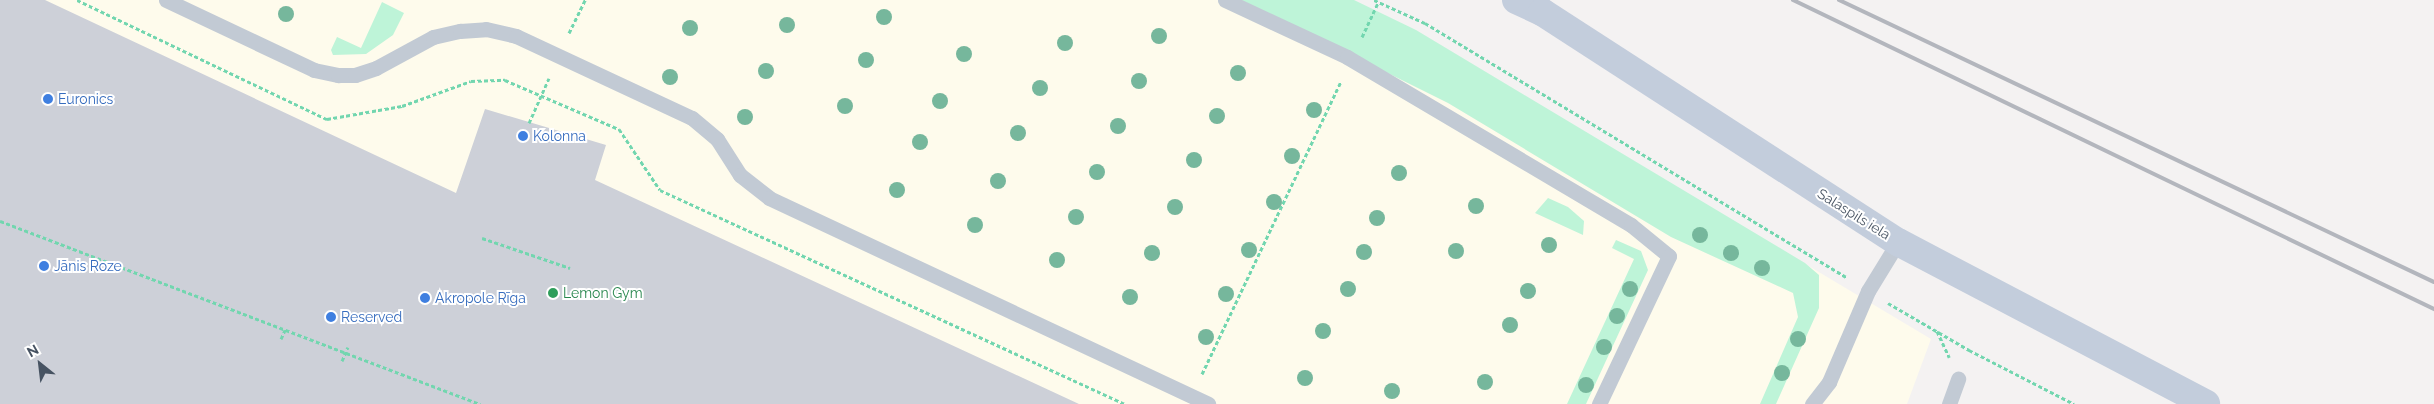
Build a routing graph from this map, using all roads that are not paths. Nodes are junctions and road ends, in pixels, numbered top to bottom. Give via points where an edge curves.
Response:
1 (166, 0) edge
2 (1225, 0) edge
3 (1516, 0) edge
4 (1898, 242) junction
5 (1958, 378) dead end
6 (1829, 382) junction
7 (1208, 404) edge
8 (1599, 404) edge
9 (1812, 404) edge
10 (1825, 404) edge
11 (1949, 404) edge
12 (2206, 404) edge

1 - 7 lane via 305,66 338,75 355,75 376,68 433,37 486,29 516,36 692,118 717,139 740,174 768,198
2 - 8 lane via 1351,59 1631,225 1669,256
3 - 4 street, Salaspils iela via 1542,12
4 - 6 lane via 1868,291
4 - 12 street, Salaspils iela
5 - 11 lane
6 - 9 lane
6 - 10 lane

